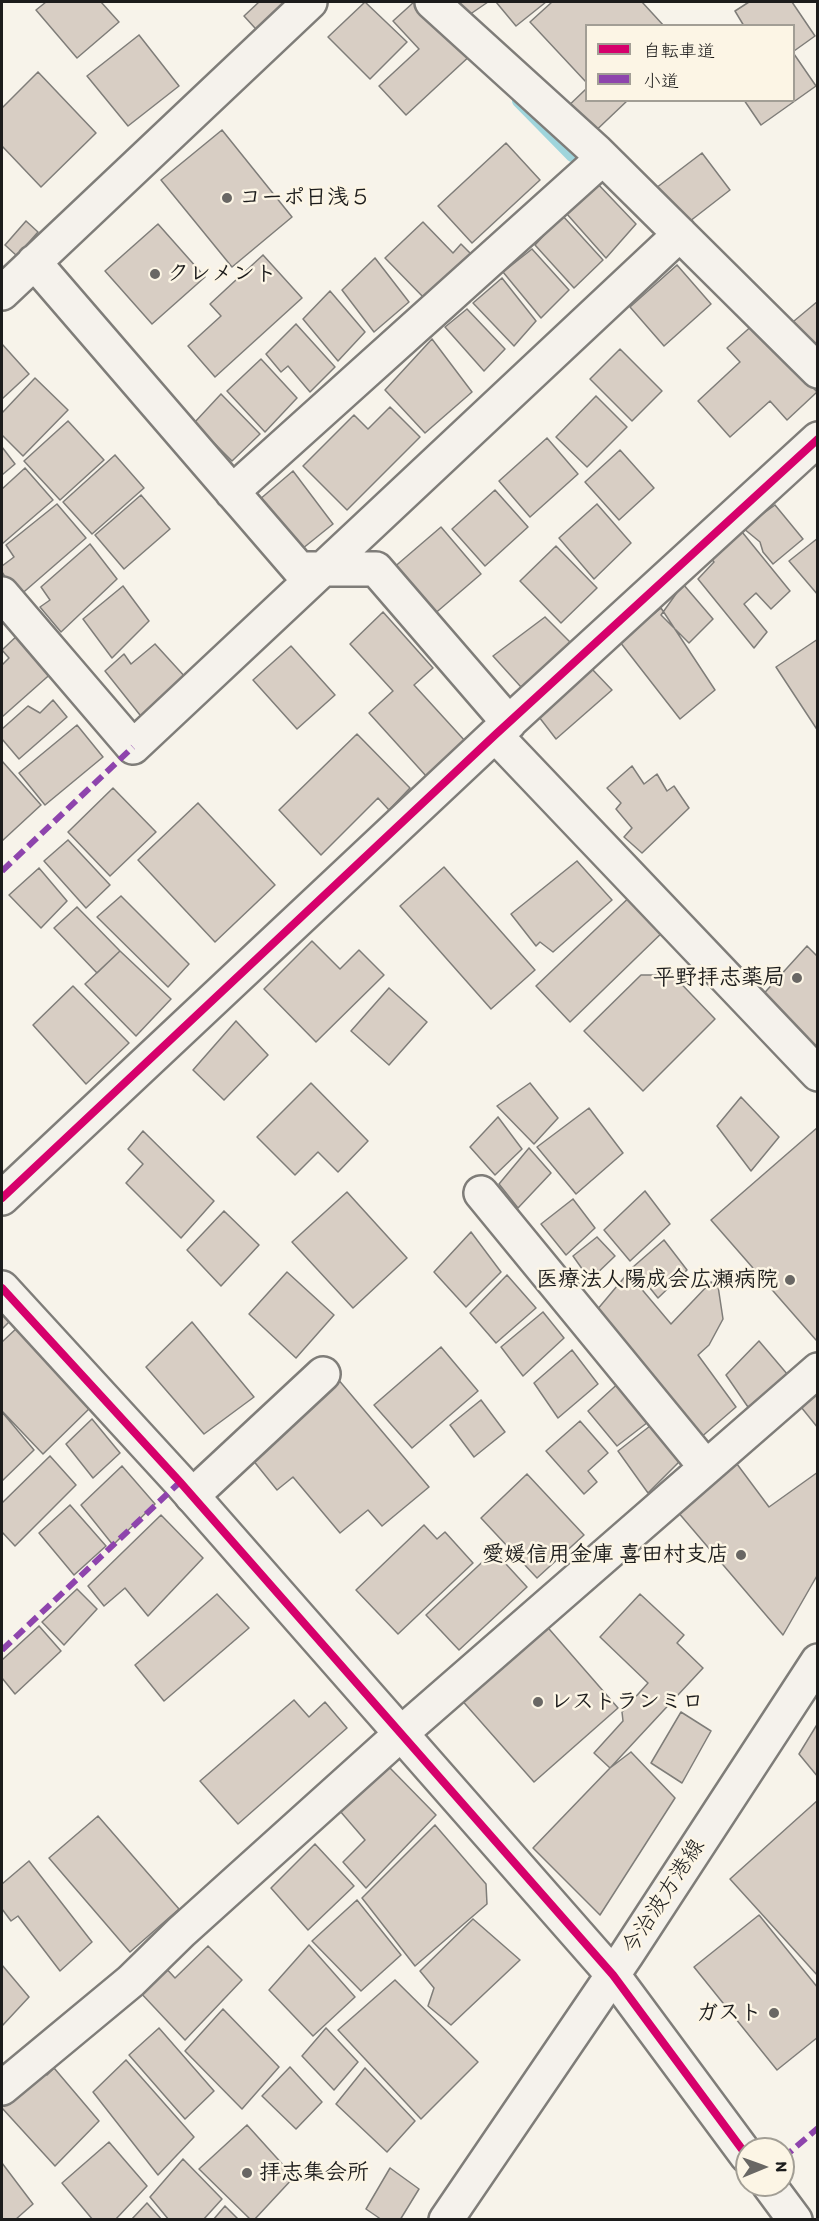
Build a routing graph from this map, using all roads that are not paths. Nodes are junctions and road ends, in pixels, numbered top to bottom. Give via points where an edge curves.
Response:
1 (310, 2) edge
2 (432, 2) edge
3 (603, 158) junction
4 (680, 234) junction
5 (34, 262) junction
6 (2, 293) edge
7 (818, 371) edge
8 (818, 439) edge
9 (232, 492) junction
10 (323, 568) junction
11 (2, 594) edge
12 (502, 729) junction
13 (818, 1074) edge
14 (481, 1192) dead end
15 (2, 1198) edge
16 (2, 1288) edge
17 (818, 1370) edge
18 (323, 1374) dead end
19 (705, 1466) junction
20 (192, 1496) junction
21 (818, 1661) edge
22 (401, 1735) junction
23 (613, 1975) junction
24 (2, 2088) edge
25 (735, 2140) edge
26 (778, 2197) edge
27 (446, 2220) edge
28 (795, 2220) edge

1 - 5 street
2 - 3 street
3 - 4 street
3 - 9 street
4 - 7 street
4 - 10 street
5 - 6 street
5 - 9 street
8 - 12 street
9 - 10 street via 299,569
10 - 11 street via 133,747
10 - 12 street via 376,569
12 - 13 street
12 - 15 street
14 - 19 street
16 - 20 street
17 - 19 street
18 - 20 street
19 - 22 street
20 - 22 street
21 - 23 street, 今治波方港線
22 - 23 street
22 - 24 street via 131,1981
23 - 25 street
23 - 27 street, 今治波方港線
26 - 28 street

